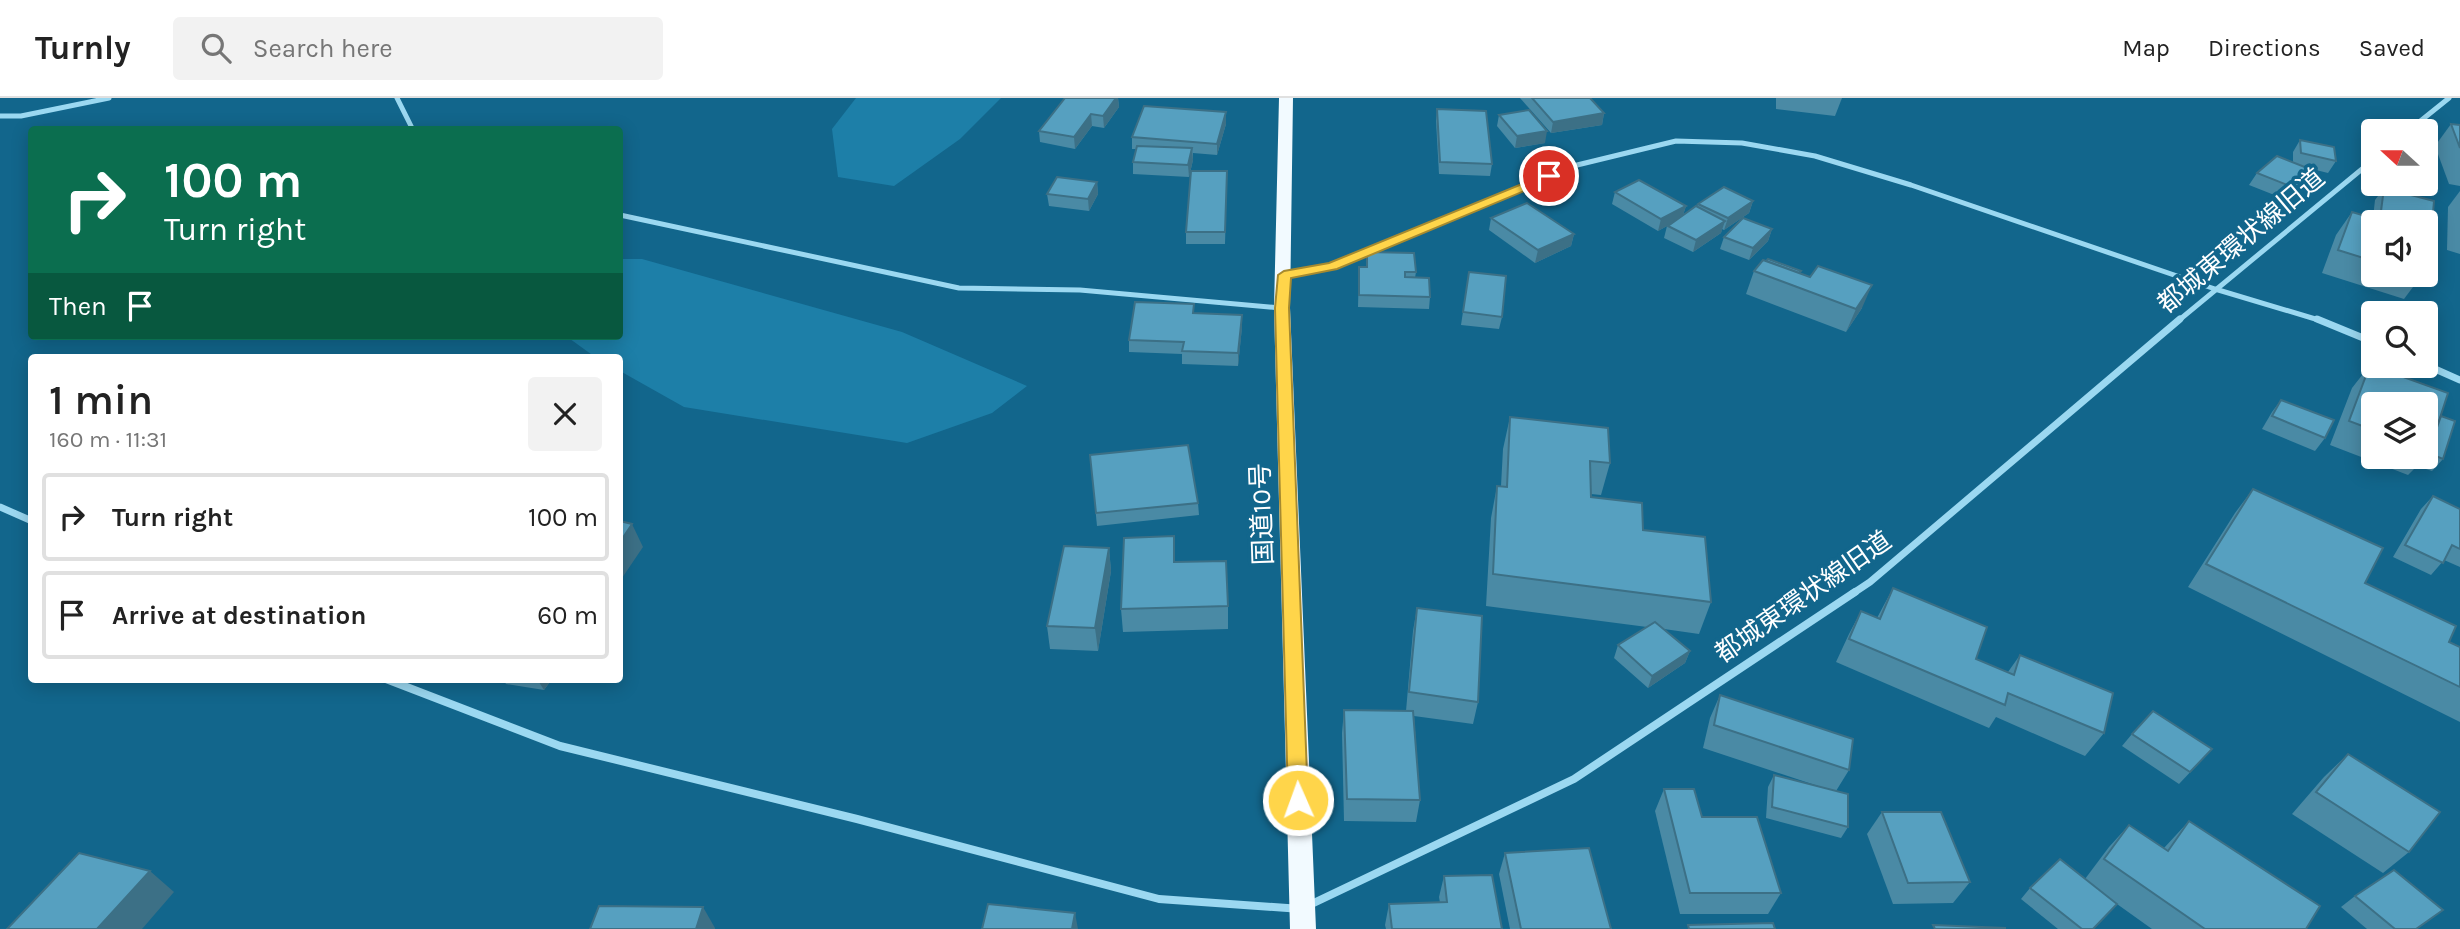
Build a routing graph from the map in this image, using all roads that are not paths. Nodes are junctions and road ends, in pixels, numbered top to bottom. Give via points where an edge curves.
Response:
1 (109, 98) edge
2 (397, 98) edge
3 (1286, 98) edge
4 (2449, 98) edge
5 (0, 116) edge
6 (2423, 119) edge
7 (411, 126) edge
8 (2361, 170) edge
9 (623, 216) edge
10 (1284, 275) junction
11 (2215, 289) junction
12 (1282, 308) junction
13 (2361, 337) edge
14 (2438, 370) edge
15 (2460, 380) edge
16 (0, 507) edge
17 (28, 519) edge
18 (396, 683) edge
19 (1302, 919) edge

1 - 5 street
2 - 7 street
3 - 10 highway, 国道10号
4 - 6 street
8 - 11 street, 都城東環状線旧道
9 - 12 street via 959,288 1080,290
10 - 11 street via 1332,266 1573,166 1689,141 1742,142 1815,156 1911,184
10 - 12 highway, 国道10号
11 - 13 street
11 - 19 street, 都城東環状線旧道 via 1870,582 1574,779
12 - 19 highway, 国道10号
14 - 15 street
16 - 17 street
18 - 19 street via 561,746 857,818 1159,899

